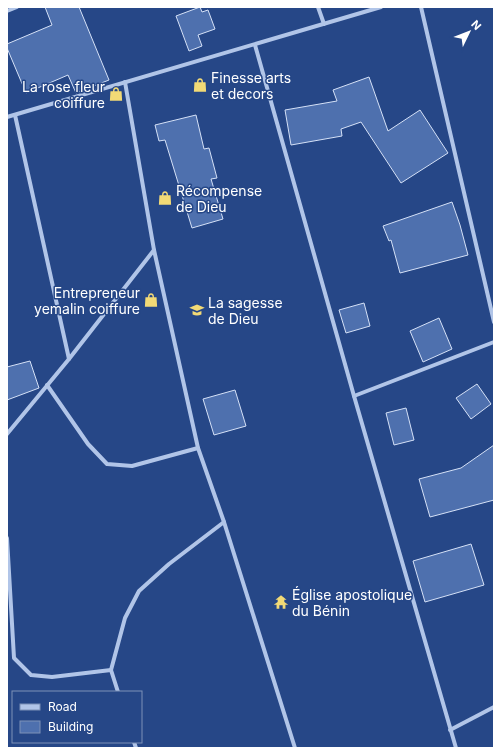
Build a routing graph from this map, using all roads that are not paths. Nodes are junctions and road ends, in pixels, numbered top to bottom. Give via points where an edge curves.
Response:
1 (17, 7) edge
2 (318, 7) edge
3 (381, 7) edge
4 (421, 7) edge
5 (7, 12) edge
6 (324, 24) junction
7 (254, 44) junction
8 (125, 82) junction
9 (15, 115) junction
10 (7, 117) edge
11 (154, 250) junction
12 (494, 322) edge
13 (494, 342) edge
14 (69, 360) junction
15 (47, 385) junction
16 (354, 396) junction
17 (7, 434) edge
18 (198, 448) junction
19 (224, 522) junction
20 (7, 538) edge
21 (111, 670) junction
22 (118, 691) edge
23 (494, 707) edge
24 (450, 730) junction
25 (295, 748) edge
26 (456, 748) edge

1 - 5 street
2 - 6 street
3 - 6 street
4 - 12 street
6 - 7 street
7 - 8 street
7 - 16 street
8 - 9 street
8 - 11 street
9 - 10 street
9 - 14 street
11 - 14 street
11 - 18 street
13 - 16 street
14 - 15 street
15 - 17 street
15 - 18 street via 88,444 107,464 132,466
16 - 24 street
18 - 19 street
19 - 21 street via 169,564 139,591 125,618
19 - 25 street
20 - 21 street via 14,658 31,675 52,677
21 - 22 street
23 - 24 street
24 - 26 street

